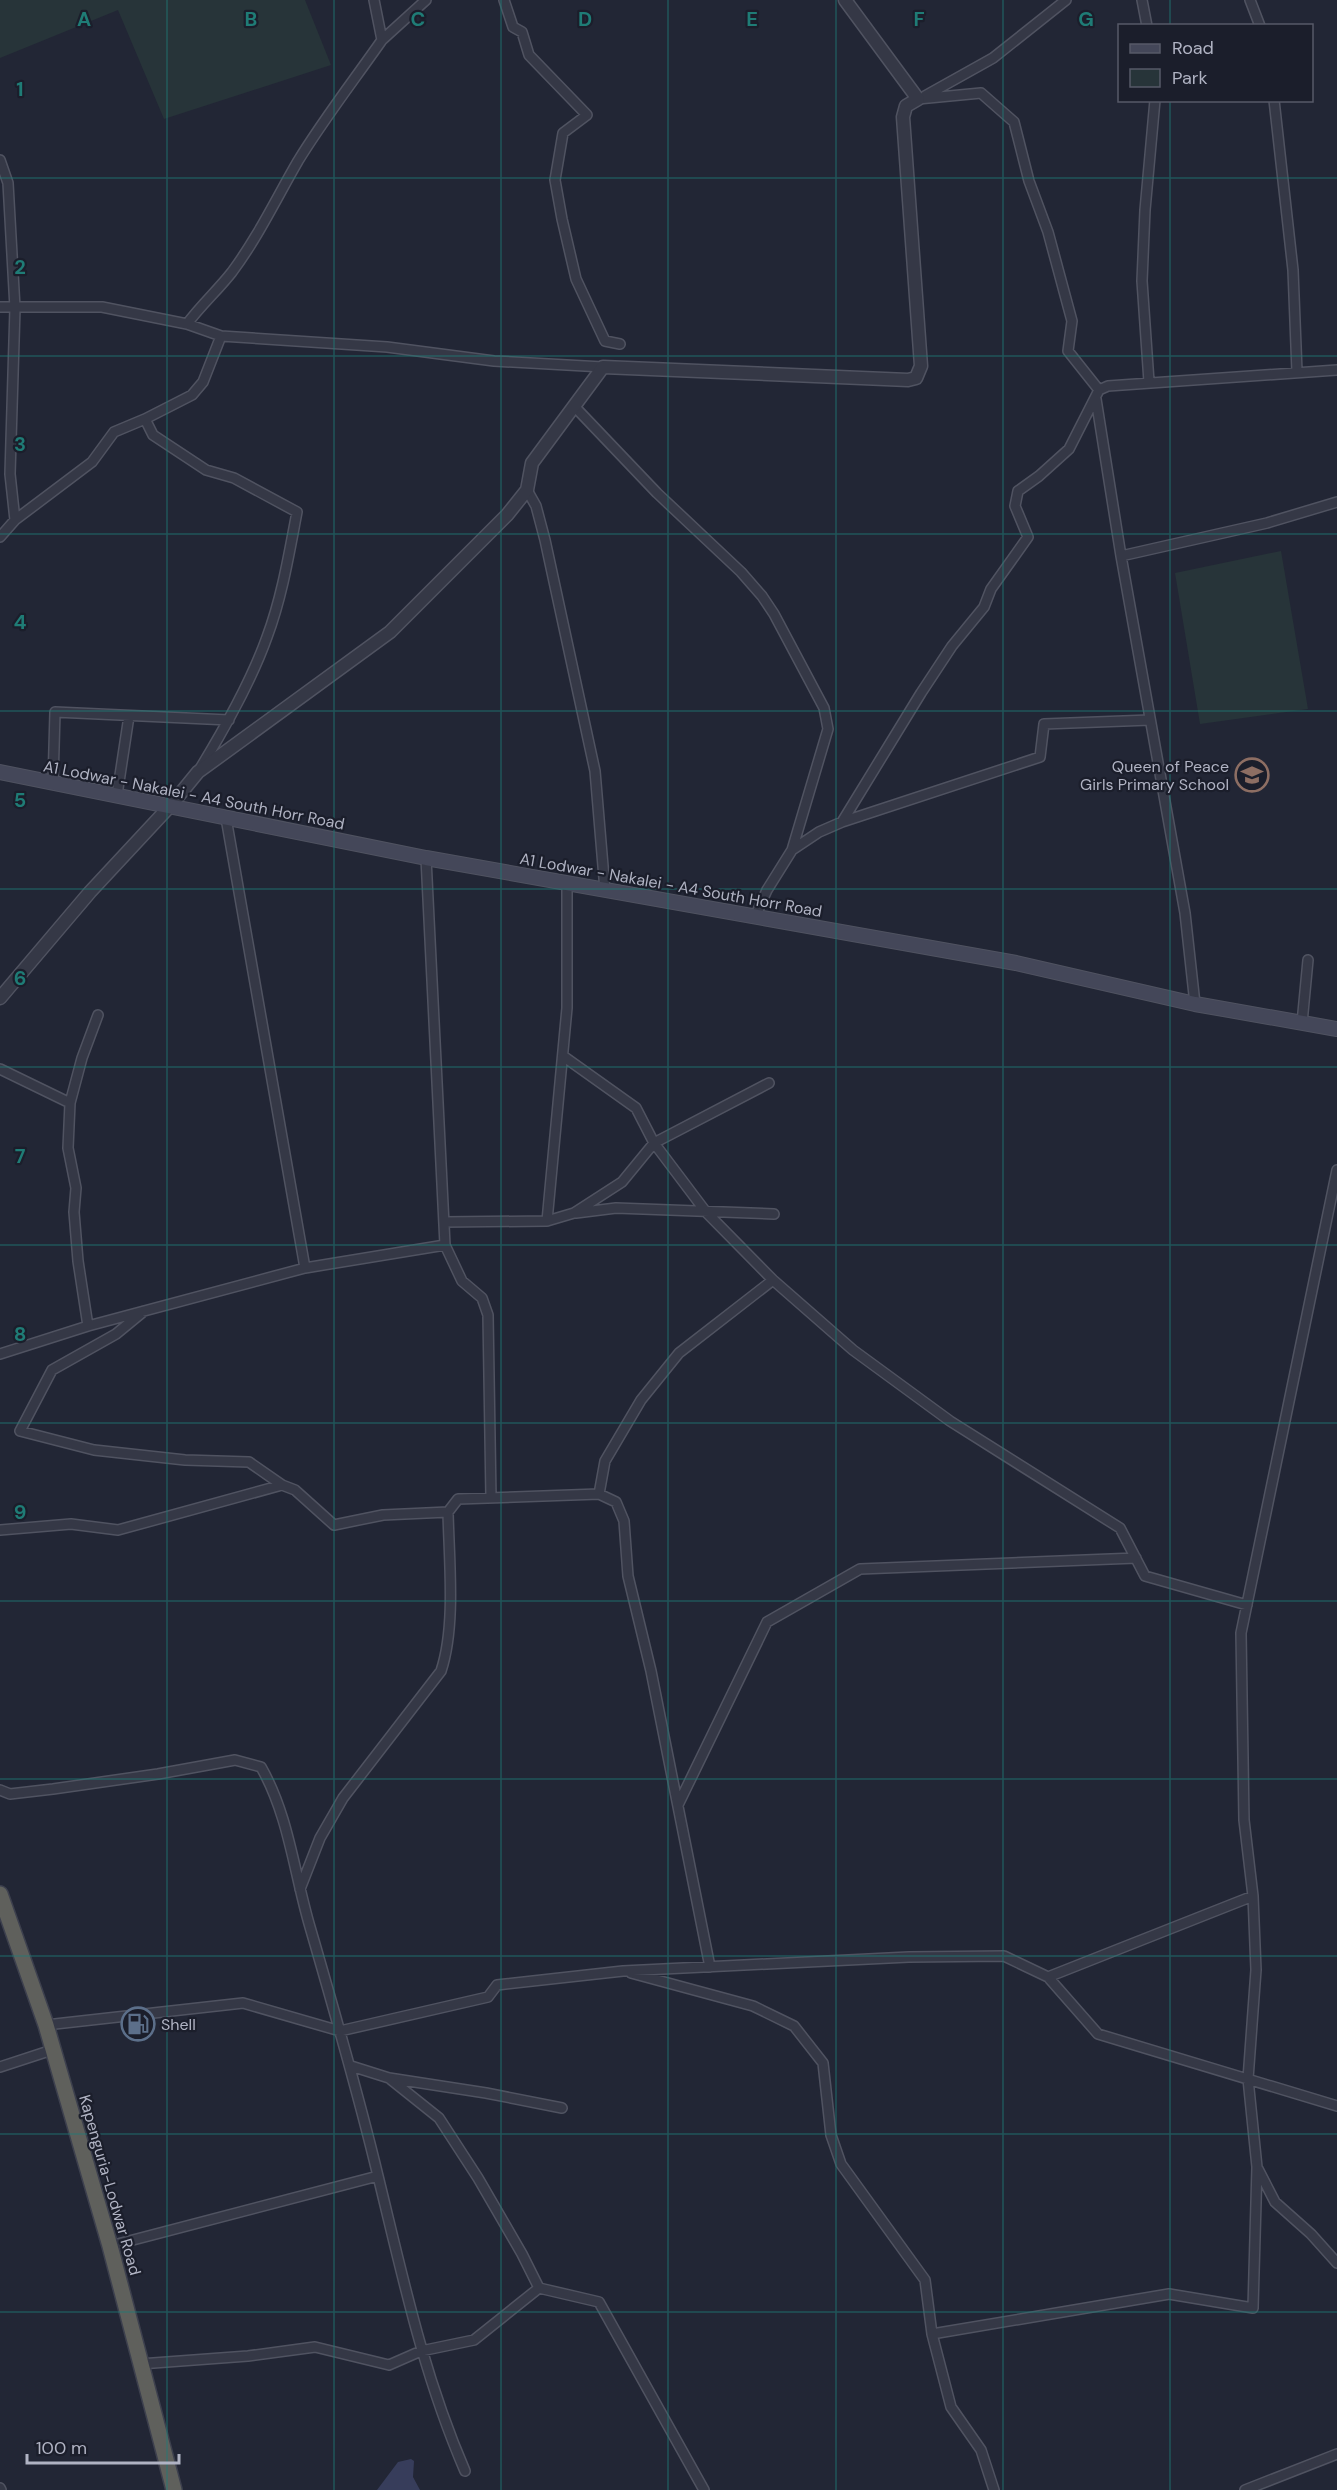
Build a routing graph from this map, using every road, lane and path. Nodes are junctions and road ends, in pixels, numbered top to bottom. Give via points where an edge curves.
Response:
1 (374, 0) edge
2 (426, 0) edge
3 (504, 0) edge
4 (845, 0) edge
5 (1066, 0) edge
6 (1142, 0) edge
7 (1250, 0) edge
8 (1147, 24) edge
9 (1259, 24) edge
10 (382, 40) junction
11 (918, 99) junction
12 (1155, 102) edge
13 (1274, 102) edge
14 (0, 160) edge
15 (0, 307) edge
16 (15, 308) junction
17 (187, 324) junction
18 (221, 336) junction
19 (620, 344) dead end
20 (603, 367) junction
21 (1337, 369) edge
22 (1296, 372) junction
23 (1149, 382) junction
24 (1098, 393) junction
25 (574, 406) junction
26 (145, 419) junction
27 (527, 490) junction
28 (1337, 502) edge
29 (15, 520) junction
30 (0, 537) edge
31 (1121, 556) junction
32 (129, 716) junction
33 (229, 720) junction
34 (1150, 720) junction
35 (0, 772) edge
36 (198, 772) junction
37 (53, 783) junction
38 (117, 795) junction
39 (171, 805) junction
40 (226, 818) junction
41 (842, 822) junction
42 (792, 850) junction
43 (426, 858) junction
44 (567, 883) junction
45 (605, 890) junction
46 (755, 917) junction
47 (1308, 960) dead end
48 (0, 998) edge
49 (1195, 1004) junction
50 (98, 1015) dead end
51 (1302, 1023) junction
52 (1337, 1029) edge
53 (563, 1056) junction
54 (0, 1069) edge
55 (769, 1083) dead end
56 (70, 1103) junction
57 (654, 1143) junction
58 (1337, 1170) edge
59 (706, 1212) junction
60 (574, 1213) junction
61 (774, 1214) dead end
62 (547, 1221) junction
63 (444, 1222) junction
64 (445, 1245) junction
65 (305, 1268) junction
66 (773, 1280) junction
67 (144, 1311) junction
68 (88, 1326) junction
69 (0, 1354) edge
70 (282, 1485) junction
71 (598, 1494) junction
72 (491, 1498) junction
73 (448, 1512) junction
74 (0, 1530) edge
75 (1136, 1558) junction
76 (1247, 1605) junction
77 (0, 1790) edge
78 (678, 1805) junction
79 (300, 1889) junction
80 (0, 1894) edge
81 (1253, 1896) junction
82 (5, 1925) edge
83 (710, 1967) junction
84 (623, 1971) junction
85 (1048, 1977) junction
86 (46, 2025) junction
87 (340, 2031) junction
88 (52, 2050) junction
89 (351, 2066) junction
90 (0, 2067) edge
91 (389, 2078) junction
92 (1248, 2079) junction
93 (1337, 2106) edge
94 (562, 2108) dead end
95 (1257, 2167) junction
96 (378, 2176) junction
97 (110, 2246) junction
98 (1337, 2263) edge
99 (539, 2288) junction
100 (932, 2334) junction
101 (422, 2351) junction
102 (140, 2364) junction
103 (1337, 2454) edge
104 (465, 2471) dead end
105 (174, 2490) edge
106 (704, 2490) edge
107 (994, 2490) edge
108 (1245, 2490) edge

1 - 10 street
2 - 10 street
3 - 19 street via 513,27 522,32 529,55 587,115 563,133 555,180 576,279 605,341
4 - 11 street
5 - 11 street via 993,58
6 - 8 street
7 - 9 street
10 - 17 street via 299,160 231,273
11 - 20 street via 906,106 903,117 921,366 916,378
11 - 24 street via 981,93 1014,122 1072,321 1068,351
12 - 23 street via 1142,281
13 - 22 street via 1293,270
14 - 16 street via 8,183
15 - 16 street
16 - 17 street via 102,307
16 - 29 street via 10,474
17 - 18 street
18 - 20 street
18 - 26 street via 203,382 192,395
20 - 25 street
21 - 22 street
22 - 23 street
23 - 24 street via 1107,386
24 - 31 street via 1095,405
24 - 41 street via 1069,449 1018,491 1015,507 1028,537 991,589 984,607 921,693
25 - 27 street via 532,463
25 - 42 street via 762,596 824,708 828,729
26 - 29 street via 114,432 92,462
26 - 33 street via 153,435 206,470 234,478 297,512 267,637
27 - 36 street via 390,632
27 - 45 street via 536,506 545,540 595,771
28 - 31 street via 1266,523
29 - 30 street
31 - 34 street
32 - 33 street
32 - 37 street via 55,712
32 - 38 street
33 - 36 street
34 - 41 street via 1044,724 1040,757
34 - 49 street via 1185,913
35 - 37 main road, A1 Lodwar - Nakalei - A4 South Horr Road
36 - 39 street
37 - 38 main road, A1 Lodwar - Nakalei - A4 South Horr Road
38 - 39 main road, A1 Lodwar - Nakalei - A4 South Horr Road
39 - 40 main road, A1 Lodwar - Nakalei - A4 South Horr Road
39 - 48 street
40 - 43 main road, A1 Lodwar - Nakalei - A4 South Horr Road
40 - 65 street
41 - 42 street
42 - 46 street
43 - 44 main road, A1 Lodwar - Nakalei - A4 South Horr Road
43 - 63 street
44 - 45 main road, A1 Lodwar - Nakalei - A4 South Horr Road
44 - 53 street
45 - 46 main road, A1 Lodwar - Nakalei - A4 South Horr Road
46 - 49 main road, A1 Lodwar - Nakalei - A4 South Horr Road via 1016,963
47 - 51 street
49 - 51 main road, A1 Lodwar - Nakalei - A4 South Horr Road
50 - 56 street
51 - 52 main road, A1 Lodwar - Nakalei - A4 South Horr Road
53 - 57 street via 636,1108
53 - 62 street
54 - 56 street
55 - 57 street
56 - 68 street via 68,1148 76,1188 78,1261
57 - 59 street
57 - 60 street via 622,1182
58 - 76 street
59 - 60 street via 616,1208
59 - 61 street
59 - 66 street
60 - 62 street
62 - 63 street
63 - 64 street
64 - 65 street
64 - 72 street via 462,1281 482,1298 488,1315
65 - 67 street
66 - 71 street via 679,1353 641,1400 605,1461
66 - 75 street via 853,1350 941,1415 1120,1528
67 - 68 street
67 - 70 street via 116,1334 52,1370 20,1431 94,1450 249,1462
68 - 69 street
70 - 73 street via 295,1490 334,1525 383,1515
70 - 74 street via 118,1530 71,1524
71 - 72 street
71 - 78 street via 616,1502 624,1521 628,1576
72 - 73 street via 458,1499
73 - 79 street via 448,1633 441,1671 343,1798 320,1838
75 - 76 street via 1145,1576
75 - 78 street via 860,1569 767,1622
76 - 81 street via 1241,1633 1244,1820
77 - 79 street via 9,1794 31,1792 235,1760 261,1767 275,1792
78 - 83 street
79 - 87 street
80 - 82 highway, Kapenguria-Lodwar Road
81 - 85 street
81 - 92 street via 1256,1970
82 - 86 highway, Kapenguria-Lodwar Road
83 - 84 street
83 - 85 street via 1004,1956
84 - 87 street via 497,1986 488,1997
84 - 100 street via 753,2006 794,2026 823,2063 831,2135 841,2164 925,2280
85 - 92 street via 1098,2034
86 - 87 street via 243,2002
86 - 88 highway, Kapenguria-Lodwar Road
87 - 89 street
88 - 90 street
88 - 97 highway, Kapenguria-Lodwar Road
89 - 91 street
89 - 96 street
91 - 94 street
91 - 99 street via 439,2118 478,2178
92 - 93 street
92 - 95 street
95 - 98 street via 1275,2202
95 - 100 street via 1252,2307 1169,2294
96 - 97 street
96 - 101 street
97 - 102 highway, Kapenguria-Lodwar Road
99 - 101 street via 474,2340
99 - 106 street via 599,2302
100 - 107 street via 951,2407 981,2450
101 - 102 street via 389,2365 315,2347
101 - 104 street via 442,2418
102 - 105 highway, Kapenguria-Lodwar Road
103 - 108 street

